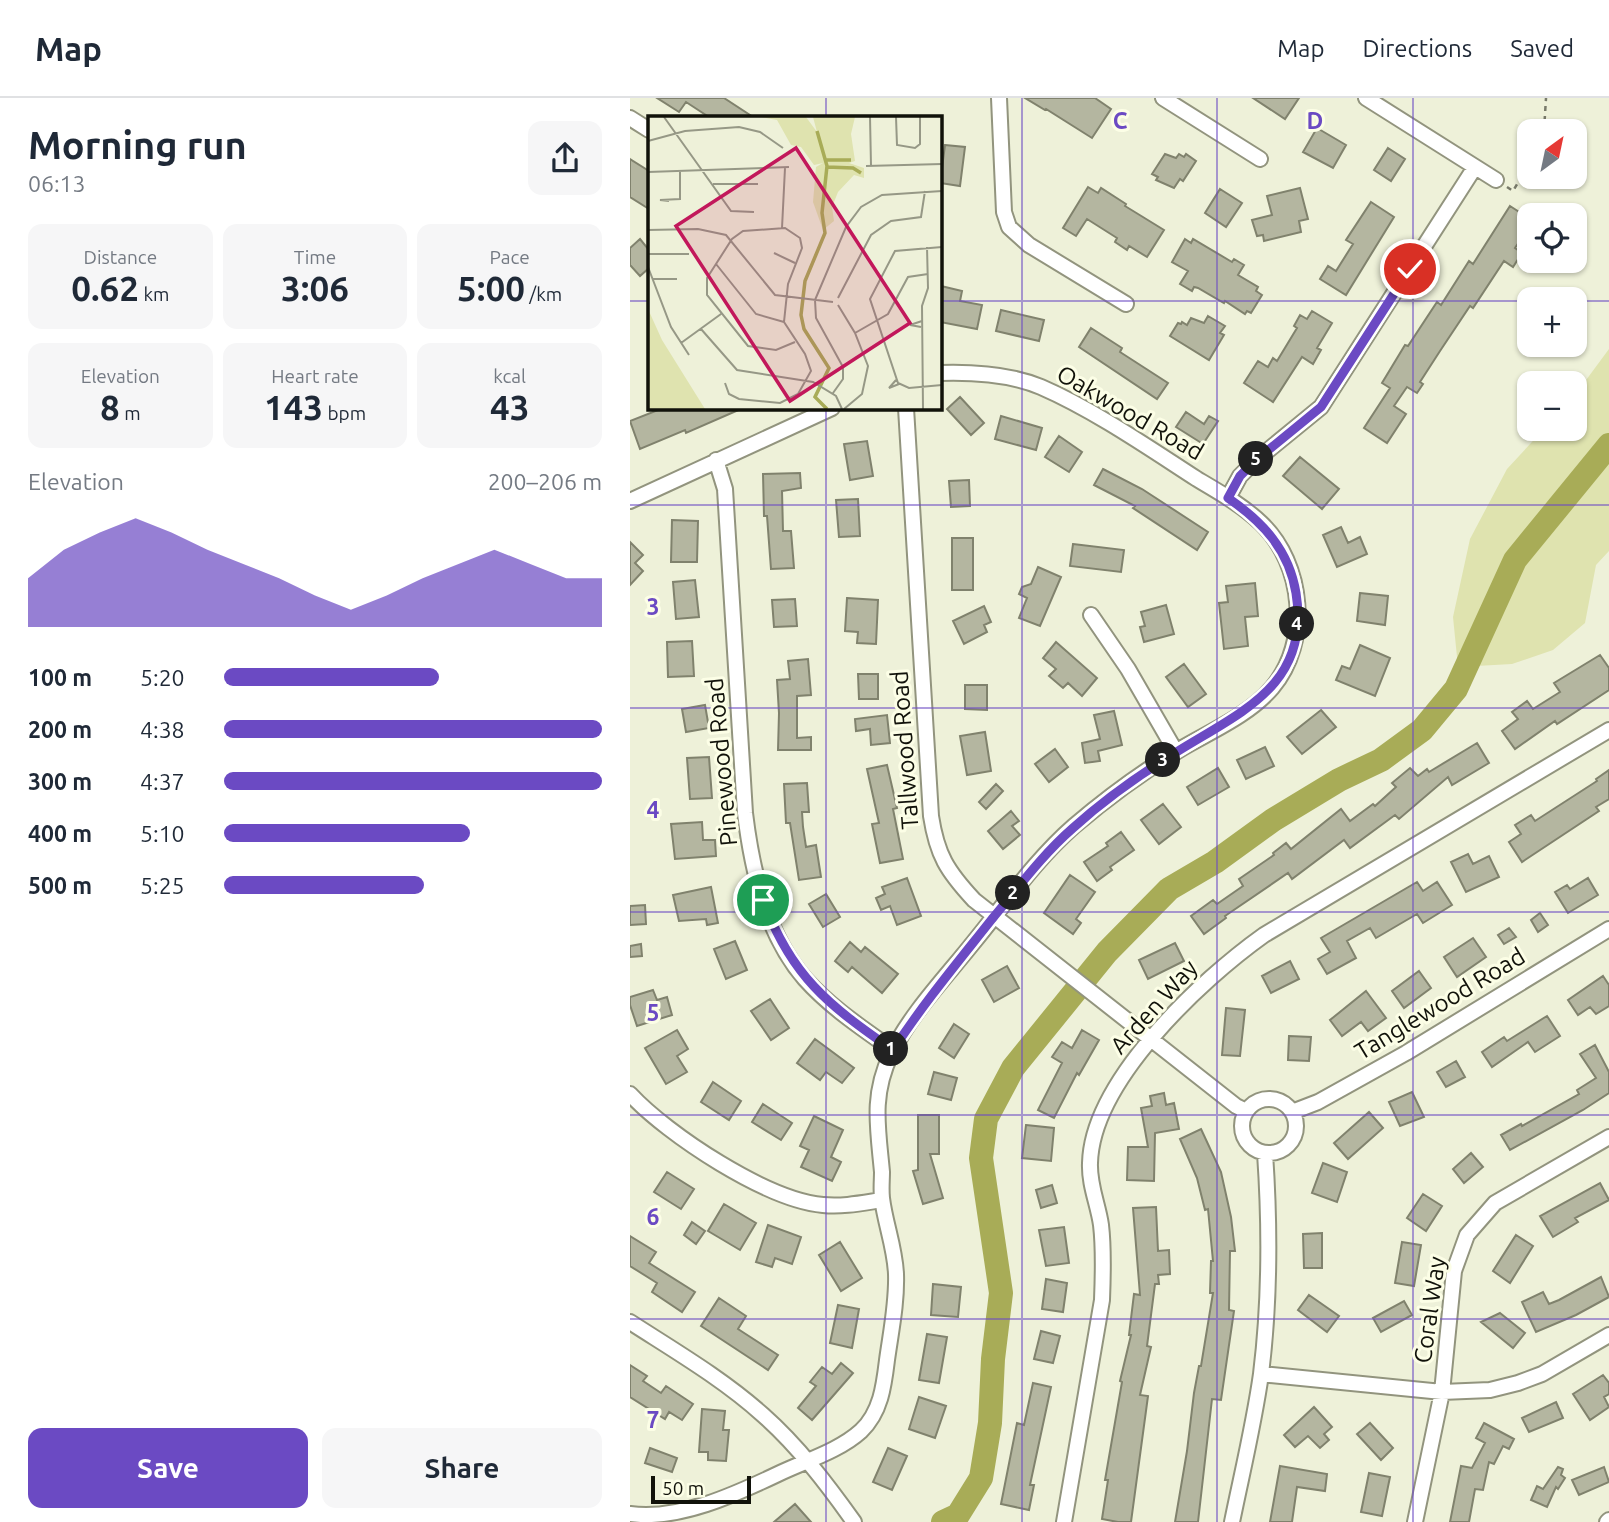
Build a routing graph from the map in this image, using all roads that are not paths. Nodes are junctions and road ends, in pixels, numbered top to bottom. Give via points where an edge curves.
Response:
1 (999, 98) edge
2 (1163, 98) edge
3 (1366, 98) edge
4 (630, 118) edge
5 (648, 129) edge
6 (1260, 159) dead end
7 (1475, 167) junction
8 (1496, 180) dead end
9 (1126, 304) dead end
10 (942, 373) edge
11 (828, 410) edge
12 (906, 410) edge
13 (716, 460) junction
14 (1228, 498) junction
15 (630, 501) edge
16 (1091, 615) dead end
17 (1609, 730) edge
18 (1175, 752) junction
19 (995, 916) junction
20 (1609, 929) edge
21 (1152, 1039) junction
22 (893, 1050) junction
23 (630, 1094) edge
24 (1246, 1111) junction
25 (1292, 1112) junction
26 (1609, 1137) edge
27 (1265, 1153) junction
28 (882, 1200) junction
29 (630, 1322) edge
30 (1609, 1335) edge
31 (1261, 1374) junction
32 (1441, 1392) junction
33 (806, 1460) junction
34 (630, 1514) edge
35 (854, 1522) edge
36 (1065, 1522) edge
37 (1232, 1522) edge
38 (1415, 1522) edge

1 - 9 street via 1004,212 1009,227 1029,245
2 - 6 street
3 - 7 street
4 - 5 street
7 - 8 street
7 - 14 street via 1321,407 1255,461
10 - 14 street, Oakwood Road via 995,375 1039,386
11 - 13 street
12 - 19 street, Tallwood Road via 934,838 954,879
13 - 15 street
13 - 22 street, Pinewood Road via 725,489 745,813 763,900 774,930 804,978 852,1022
14 - 18 street, Oakwood Road via 1263,524 1286,559 1298,604 1293,646 1271,690
16 - 18 street
17 - 21 street, Arden Way via 1264,935 1231,958
18 - 19 street, Oakwood Road via 1074,827
19 - 21 street, Tallwood Road
19 - 22 street, Oakwood Road via 920,1008
20 - 25 street, Tanglewood Road via 1406,1053
21 - 24 street, Tallwood Road
21 - 36 street, Arden Way via 1110,1098 1092,1144 1090,1182 1100,1223 1102,1300
22 - 28 street, Oakwood Road via 876,1110
23 - 28 street via 703,1151 779,1195 823,1205
24 - 25 street via 1260,1100 1270,1099
24 - 27 street via 1241,1129 1244,1138 1256,1151
25 - 27 street via 1296,1129 1289,1145
26 - 32 street, Coral Way via 1495,1203 1468,1236 1454,1271
27 - 31 street via 1267,1316
28 - 33 street, Oakwood Road via 896,1273 895,1306 877,1410 851,1440
29 - 33 street via 735,1392
30 - 32 street via 1518,1383 1490,1390
31 - 32 street
31 - 37 street
32 - 38 street, Coral Way
33 - 34 street via 703,1506
33 - 35 street

